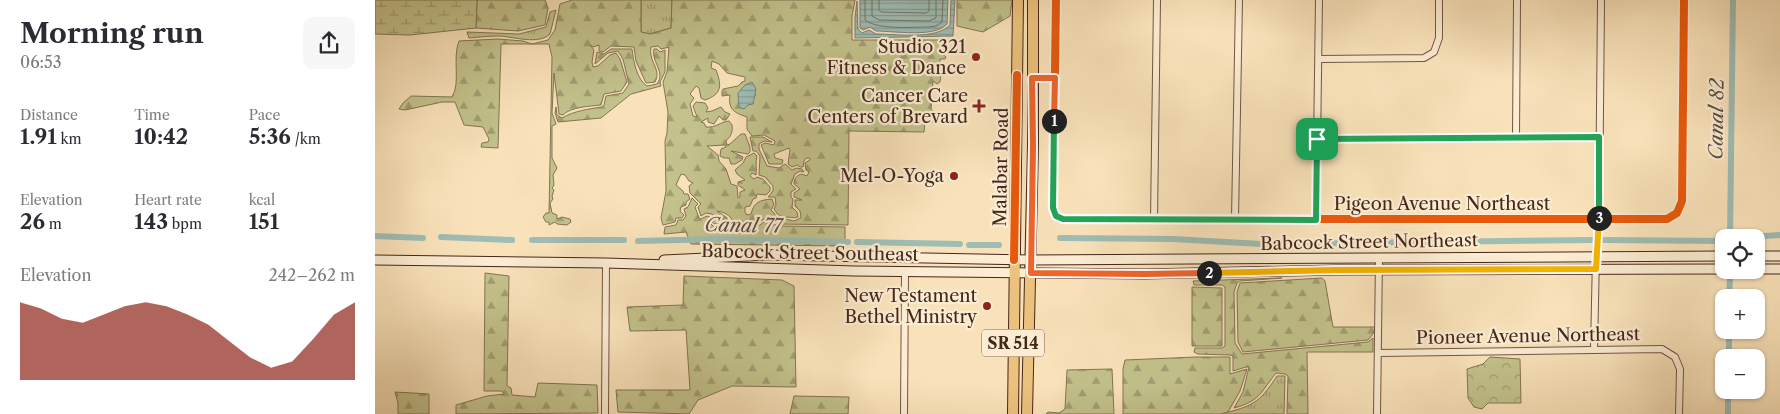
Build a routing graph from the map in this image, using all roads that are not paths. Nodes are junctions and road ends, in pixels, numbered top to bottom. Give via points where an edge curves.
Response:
1 (1018, 0) edge
2 (1033, 0) edge
3 (1056, 0) edge
4 (1157, 0) edge
5 (1239, 0) edge
6 (1319, 0) edge
7 (1439, 0) edge
8 (1517, 0) edge
9 (1601, 0) edge
10 (1684, 0) edge
11 (1017, 52) junction
12 (1319, 59) junction
13 (1032, 78) junction
14 (1055, 78) junction
15 (1516, 137) junction
16 (1599, 137) junction
17 (1317, 139) junction
18 (1235, 219) junction
19 (1599, 219) junction
20 (1154, 220) junction
21 (1316, 220) junction
22 (1596, 256) junction
23 (1715, 256) edge
24 (1765, 256) edge
25 (1780, 256) edge
26 (1379, 257) junction
27 (1251, 259) junction
28 (375, 260) edge
29 (1014, 260) junction
30 (1031, 260) junction
31 (606, 263) junction
32 (1596, 269) junction
33 (1715, 269) edge
34 (1765, 269) edge
35 (1780, 269) edge
36 (1379, 270) junction
37 (905, 272) junction
38 (1014, 272) junction
39 (1234, 272) junction
40 (1031, 273) junction
41 (1595, 349) junction
42 (1378, 353) junction
43 (605, 414) edge
44 (904, 414) edge
45 (1013, 414) edge
46 (1027, 414) edge
47 (1377, 414) edge
48 (1679, 414) edge

1 - 11 main road, Malabar Road / SR 514
2 - 13 main road, Malabar Road / SR 514
3 - 14 street
4 - 20 street
5 - 18 street
6 - 12 street
7 - 12 street via 1439,38 1435,52 1424,58
8 - 15 street
9 - 16 street
10 - 19 street, Pigeon Avenue Northeast via 1682,201 1677,213 1667,219
11 - 13 main road
11 - 29 main road, Malabar Road / SR 514
12 - 17 street
13 - 14 street
13 - 30 main road, Malabar Road / SR 514
14 - 20 street, Pigeon Avenue Northeast via 1053,208 1056,216 1063,219
15 - 16 street
15 - 17 street
16 - 19 street
17 - 21 street
18 - 20 street, Pigeon Avenue Northeast
18 - 21 street, Pigeon Avenue Northeast
19 - 21 street, Pigeon Avenue Northeast
19 - 22 street
22 - 23 main road, Babcock Street Northeast
22 - 26 main road, Babcock Street Northeast
22 - 32 street
24 - 25 main road
26 - 27 main road, Babcock Street Northeast
26 - 36 street
27 - 30 main road, Babcock Street Northeast
27 - 39 main road via 1235,267
28 - 31 main road, Babcock Street Southeast
29 - 30 main road, Babcock Street Northeast
29 - 31 main road, Babcock Street Southeast via 769,254
29 - 38 main road, Malabar Road / SR 514
30 - 40 main road, Malabar Road / SR 514
31 - 37 main road, Babcock Street Southeast
31 - 43 street
32 - 33 main road, Babcock Street Northeast
32 - 36 main road, Babcock Street Northeast
32 - 41 street
34 - 35 main road
36 - 39 main road, Babcock Street Northeast
36 - 42 street
37 - 38 main road, Babcock Street Southeast
37 - 44 street
38 - 40 main road, Babcock Street Northeast
38 - 45 main road, Malabar Road / SR 514
39 - 40 main road, Babcock Street Northeast
40 - 46 main road, Malabar Road / SR 514
41 - 42 street, Pioneer Avenue Northeast
41 - 48 street, Pioneer Avenue Northeast via 1662,349 1675,357 1680,369
42 - 47 street

